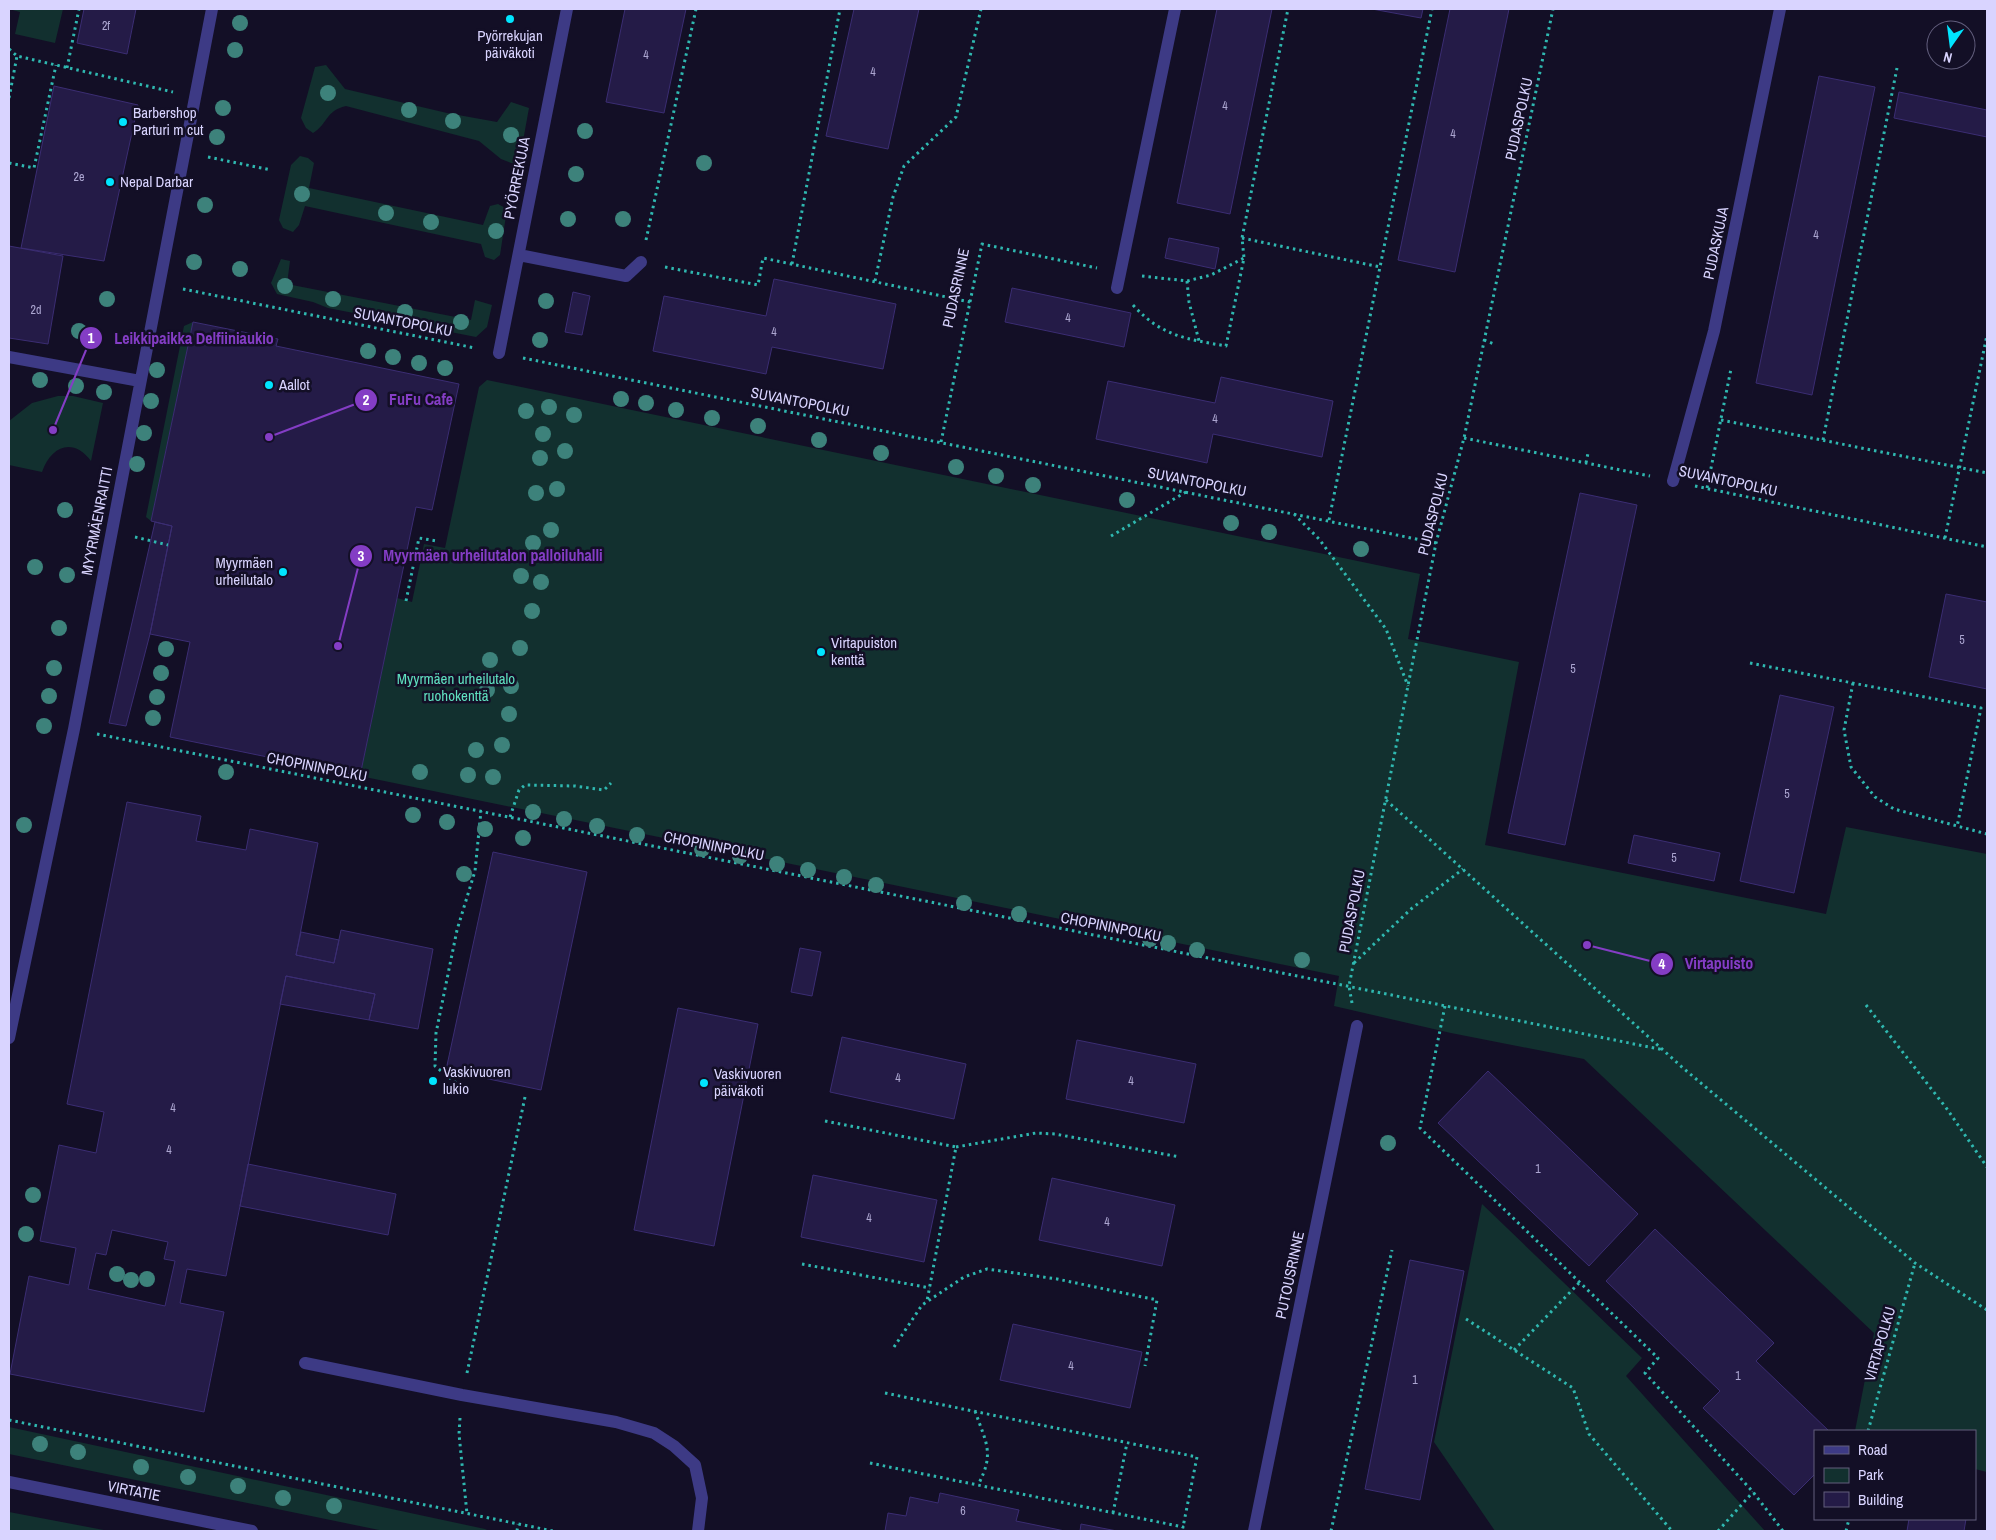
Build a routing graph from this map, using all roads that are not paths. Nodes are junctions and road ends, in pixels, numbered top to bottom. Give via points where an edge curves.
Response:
1 (212, 9) edge
2 (567, 9) edge
3 (1175, 9) edge
4 (1780, 9) edge
5 (518, 255) junction
6 (641, 262) road end
7 (1117, 288) road end
8 (499, 353) road end
9 (9, 357) edge
10 (140, 381) junction
11 (1673, 481) road end
12 (1357, 1026) road end
13 (9, 1038) edge
14 (305, 1364) dead end
15 (9, 1482) edge
16 (252, 1531) edge
17 (698, 1531) edge
18 (1254, 1531) edge

1 - 10 street, MYYRMÄENRAITTI
2 - 5 street, PYÖRREKUJA
3 - 7 street
4 - 11 street, PUDASKUJA via 1714,331
5 - 6 street via 626,276
5 - 8 street, PYÖRREKUJA
9 - 10 street
10 - 13 street, MYYRMÄENRAITTI via 74,729
12 - 18 street, PUTOUSRINNE
14 - 17 street via 607,1420 654,1433 695,1465 702,1498
15 - 16 street, VIRTATIE

